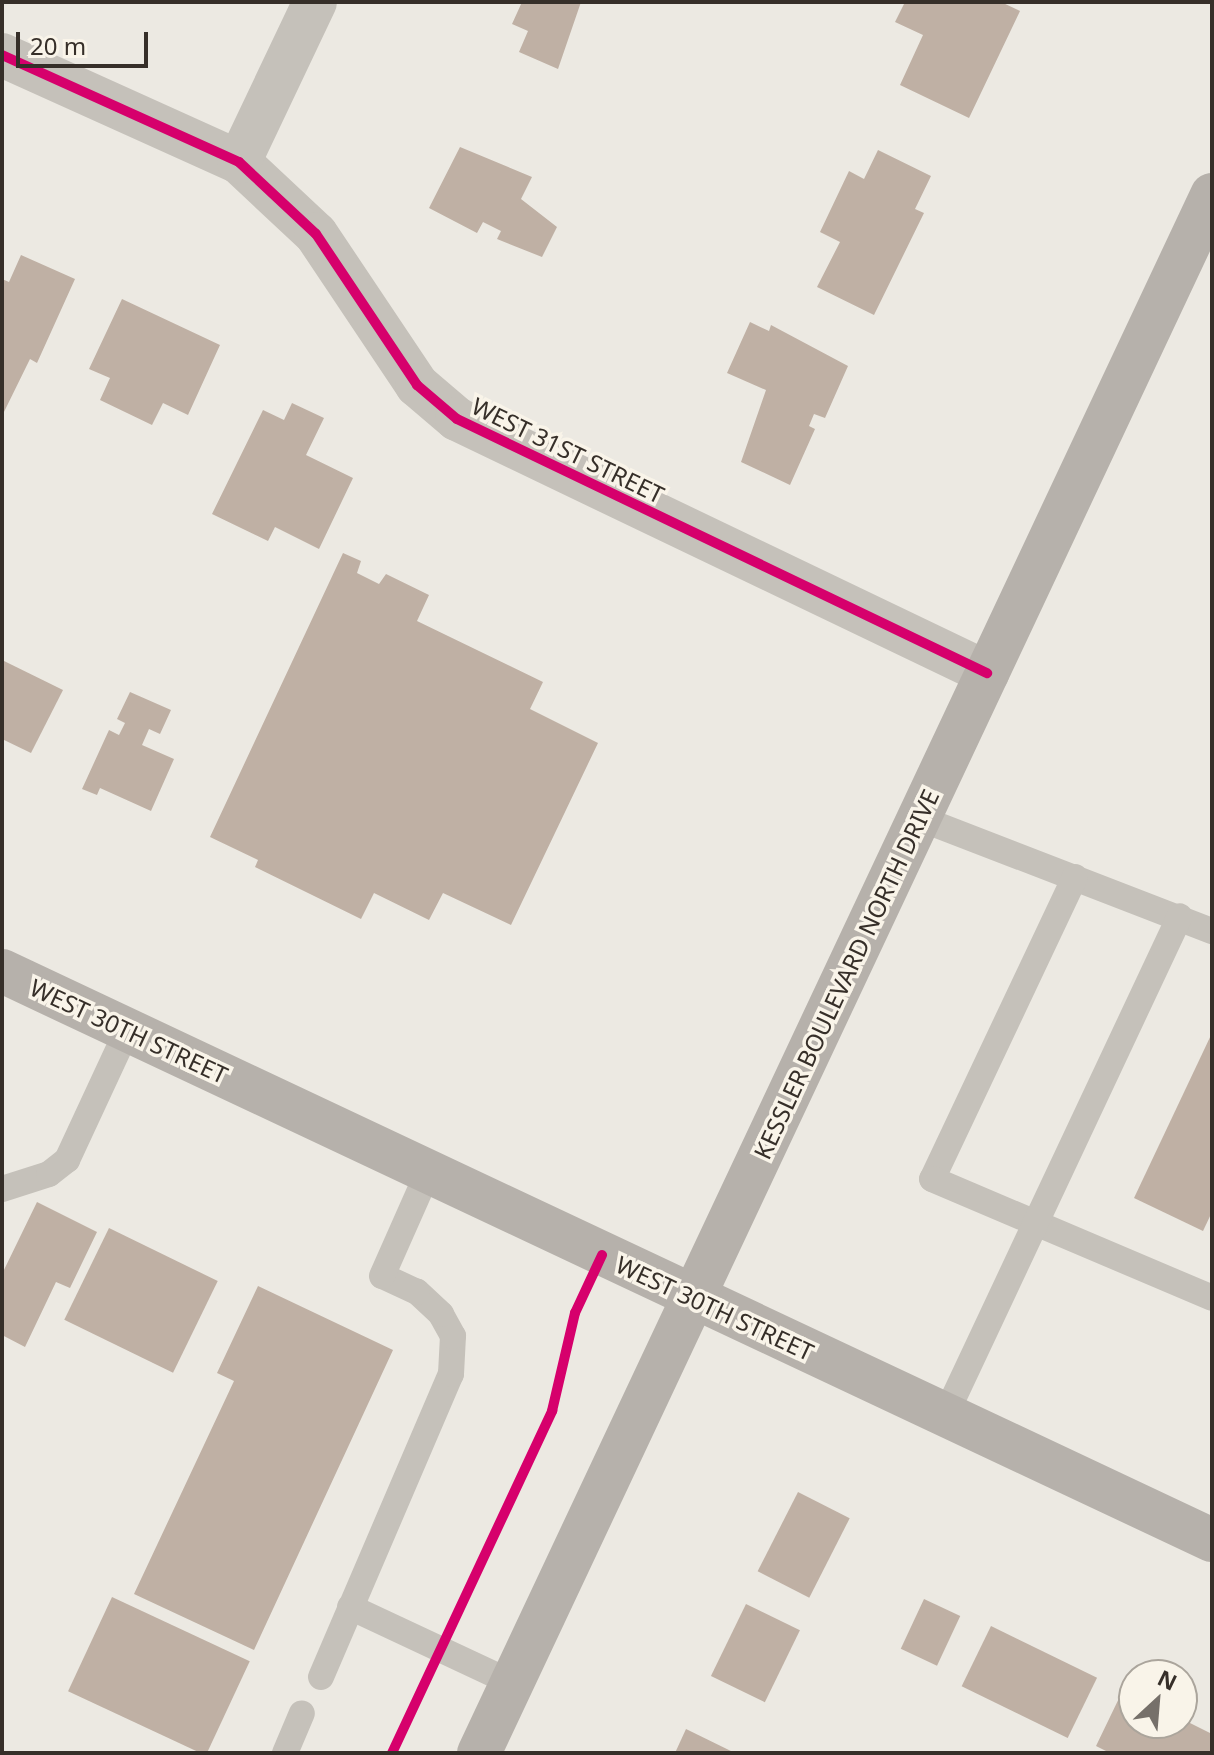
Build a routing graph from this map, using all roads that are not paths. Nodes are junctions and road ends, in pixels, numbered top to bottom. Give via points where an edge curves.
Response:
1 (315, 2) edge
2 (2, 55) edge
3 (239, 162) junction
4 (1212, 195) edge
5 (987, 673) junction
6 (919, 818) junction
7 (1075, 877) junction
8 (1180, 916) junction
9 (1212, 931) edge
10 (3, 974) edge
11 (127, 1031) junction
12 (428, 1172) junction
13 (2, 1189) edge
14 (1036, 1227) junction
15 (1205, 1289) edge
16 (694, 1298) junction
17 (945, 1416) junction
18 (1212, 1540) edge
19 (350, 1607) junction
20 (321, 1677) dead end
21 (512, 1683) junction
22 (302, 1713) dead end
23 (285, 1753) edge
24 (479, 1753) edge

1 - 3 street
2 - 3 street, WEST 31ST STREET
3 - 5 street, WEST 31ST STREET via 316,234 417,385 457,419
4 - 5 main road, KESSLER BOULEVARD NORTH DRIVE
5 - 6 main road, KESSLER BOULEVARD NORTH DRIVE
6 - 7 lane
6 - 16 main road, KESSLER BOULEVARD NORTH DRIVE
7 - 8 lane
7 - 14 lane via 932,1179
8 - 9 lane
8 - 14 lane
10 - 11 main road, WEST 30TH STREET
11 - 12 main road, WEST 30TH STREET
11 - 13 lane via 67,1160 49,1174
12 - 16 main road, WEST 30TH STREET
12 - 19 lane via 382,1276 417,1292 441,1314 453,1336 451,1374
14 - 15 lane
14 - 17 lane
16 - 17 main road, WEST 30TH STREET
16 - 21 main road, KESSLER BOULEVARD NORTH DRIVE
17 - 18 main road, WEST 30TH STREET
19 - 20 lane
19 - 21 lane
21 - 24 main road, KESSLER BOULEVARD NORTH DRIVE
22 - 23 lane

